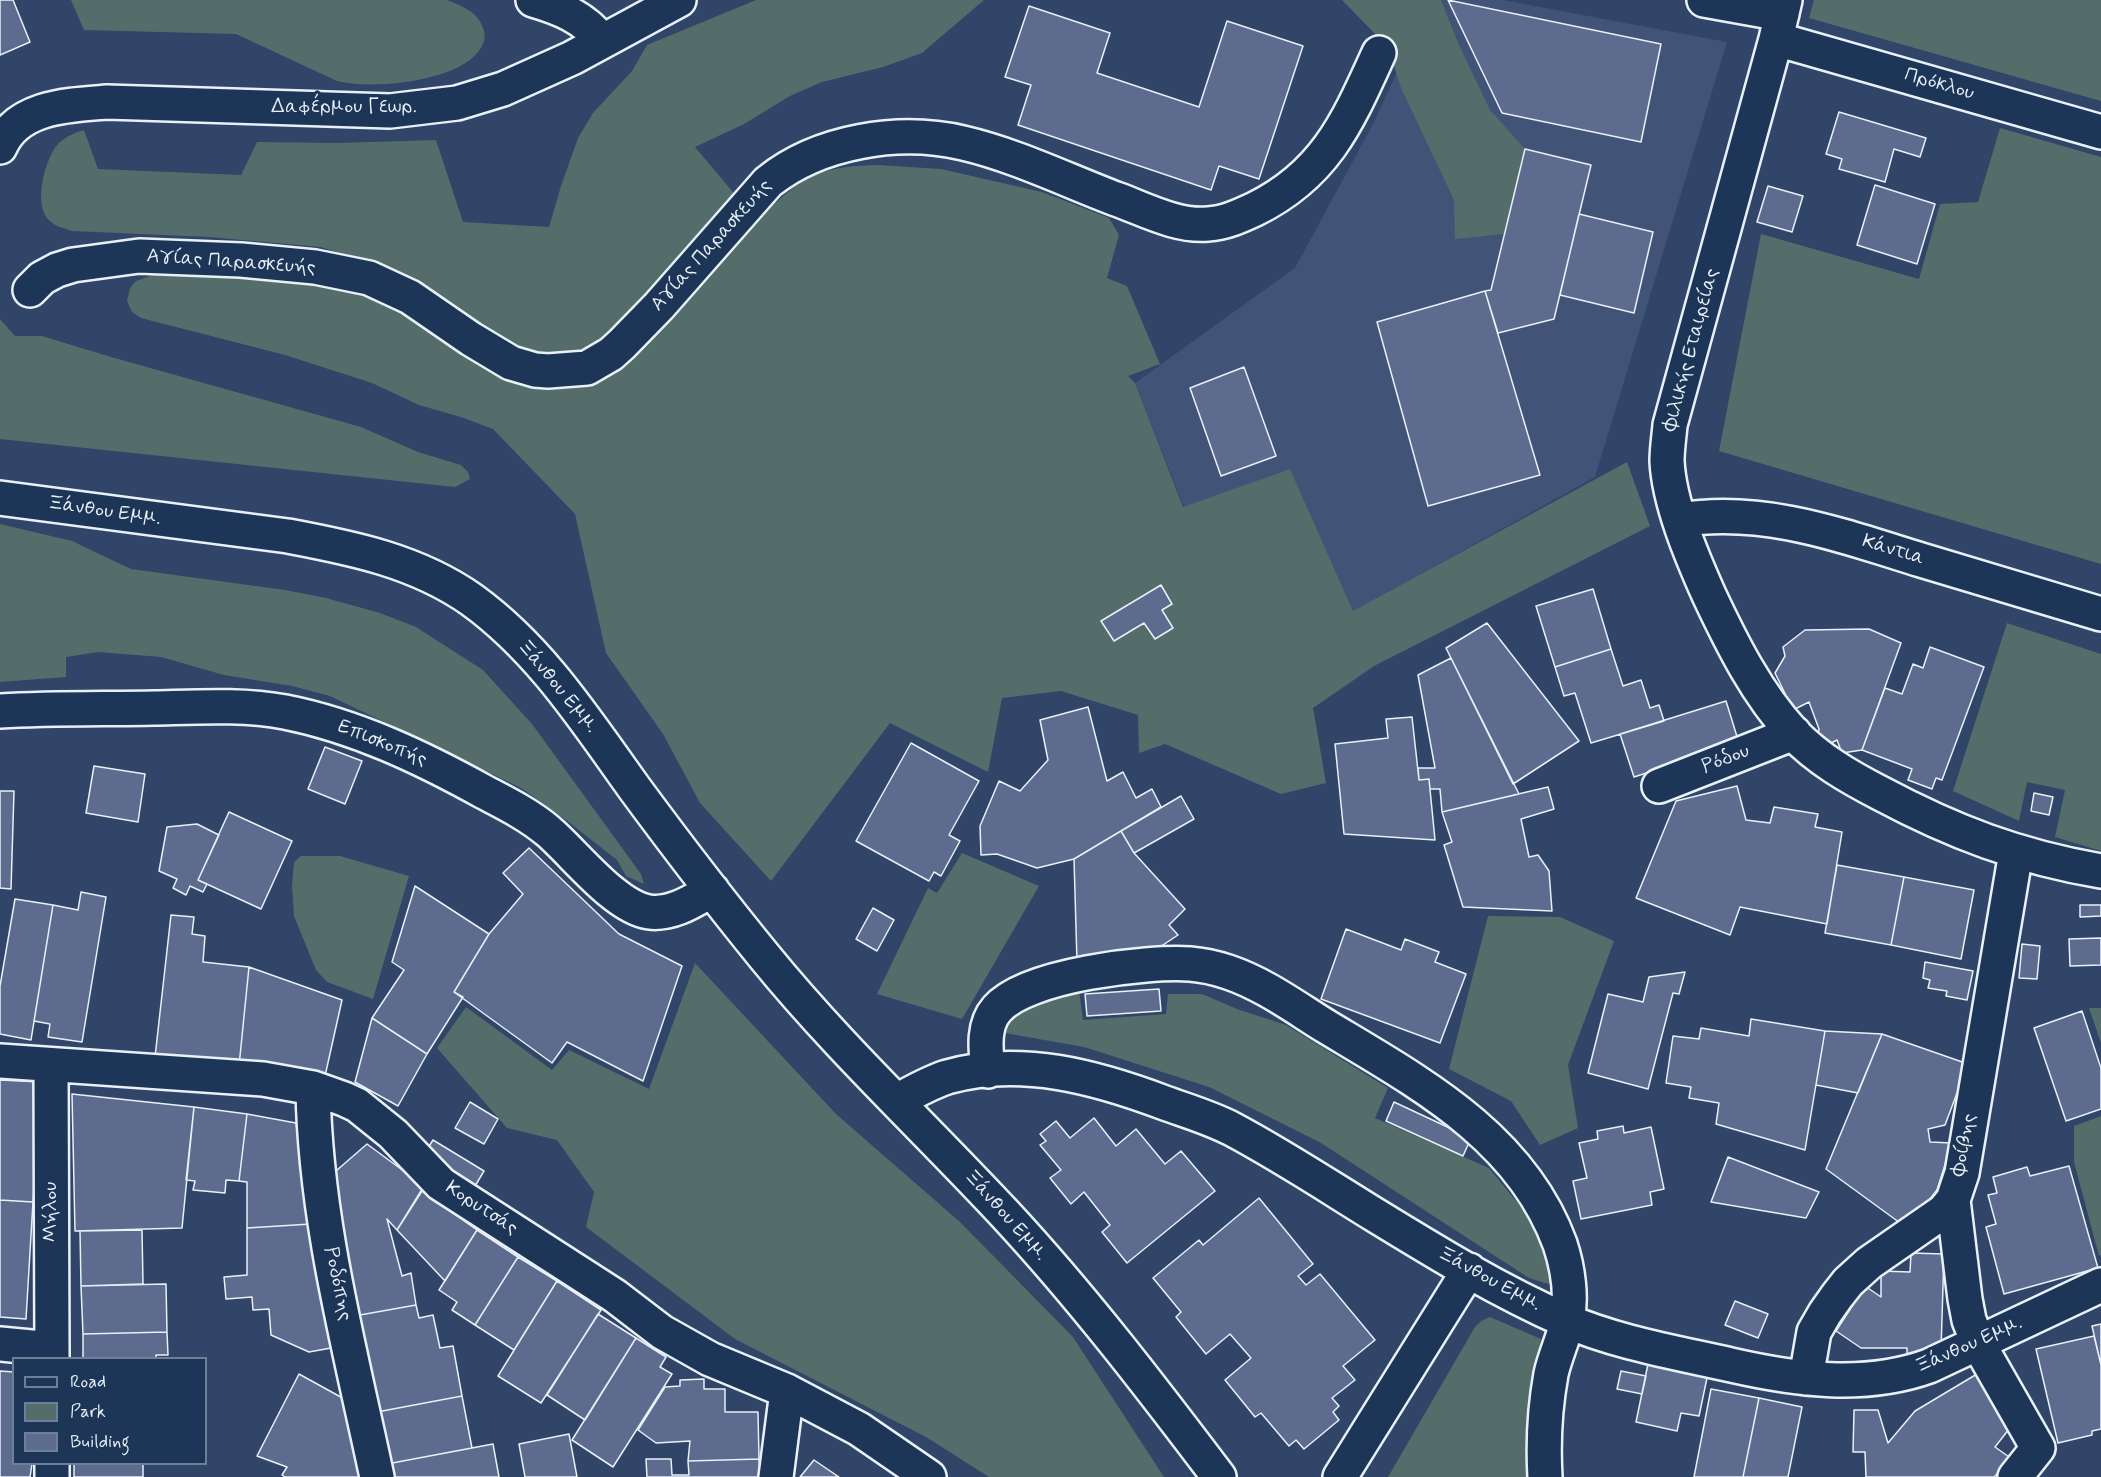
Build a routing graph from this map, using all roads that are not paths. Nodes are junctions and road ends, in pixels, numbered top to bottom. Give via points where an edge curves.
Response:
1 (533, 0) edge
2 (679, 0) edge
3 (1704, 0) edge
4 (1781, 18) edge
5 (602, 41) junction
6 (1379, 53) dead end
7 (2101, 132) edge
8 (0, 147) edge
9 (30, 290) dead end
10 (0, 498) edge
11 (1680, 520) junction
12 (2101, 614) edge
13 (0, 711) edge
14 (1794, 734) junction
15 (1659, 786) dead end
16 (2016, 852) junction
17 (2101, 871) edge
18 (712, 890) junction
19 (0, 1061) edge
20 (51, 1066) junction
21 (988, 1071) junction
22 (313, 1088) junction
23 (897, 1101) junction
24 (1953, 1200) junction
25 (1469, 1270) junction
26 (2101, 1285) edge
27 (1567, 1321) junction
28 (1978, 1343) junction
29 (0, 1344) edge
30 (52, 1354) edge
31 (1806, 1378) junction
32 (787, 1391) junction
33 (377, 1477) edge
34 (776, 1477) edge
35 (929, 1477) edge
36 (1219, 1477) edge
37 (1340, 1477) edge
38 (1545, 1477) edge
39 (2014, 1477) edge

1 - 5 street via 581,19
2 - 5 street, Δαφέρμου Γεωρ.
3 - 4 street
4 - 7 street, Πρόκλου
4 - 11 street, Φιλικής Εταιρείας via 1670,425 1668,469
5 - 8 street, Δαφέρμου Γεωρ. via 531,77 457,103 390,111 83,104 30,116 14,126
6 - 9 street, Αγίας Παρασκευής via 1347,120 1314,167 1276,197 1217,223 1197,225 1159,215 995,152 945,140 873,140 813,155 768,182 659,306 622,344 587,368 548,371 511,363 410,297 369,278 315,267 140,256 73,265 49,274
10 - 18 street, Ξάνθου Εμμ. via 288,536 410,566 440,581 491,616 548,671
11 - 12 street, Κάντια via 1704,516 1755,517 1824,530
11 - 14 street, Φιλικής Εταιρείας via 1701,577 1747,669
13 - 18 street, Επισκοπής via 229,708 283,711 319,720 378,740 524,813 634,907 649,912 674,910
14 - 15 street, Ρόδου
14 - 16 street, Φιλικής Εταιρείας via 1830,764 1862,783 1965,835
16 - 17 street, Φιλικής Εταιρείας
16 - 24 street, Φοίβης via 1962,1173
18 - 23 street, Ξάνθου Εμμ. via 767,960
19 - 20 street, Κορυτσάς
20 - 22 street, Κορυτσάς via 219,1075
20 - 30 street, Μήλου
21 - 23 street, Ξάνθου Εμμ. via 947,1077
21 - 25 street, Ξάνθου Εμμ. via 1041,1070 1081,1076 1230,1128
21 - 27 street via 990,1019 1005,1002 1035,986 1147,965 1191,964 1231,973 1434,1094 1503,1151 1525,1179 1559,1242 1569,1288
22 - 32 street, Κορυτσάς via 357,1105 393,1134 441,1184 615,1296 662,1332 710,1359
22 - 33 street, Ροδόπης via 322,1213
23 - 36 street, Ξάνθου Εμμ. via 1059,1275
24 - 28 street via 1965,1299
24 - 31 street, Φοίβης via 1944,1211 1848,1282 1818,1323
25 - 27 street, Ξάνθου Εμμ.
25 - 37 street
26 - 28 street, Ξάνθου Εμμ.
27 - 31 street, Ξάνθου Εμμ. via 1703,1359
27 - 38 street via 1551,1376
28 - 31 street, Ξάνθου Εμμ. via 1929,1366 1881,1379
28 - 39 street via 2038,1448
29 - 30 street
32 - 34 street
32 - 35 street, Κορυτσάς via 859,1429

